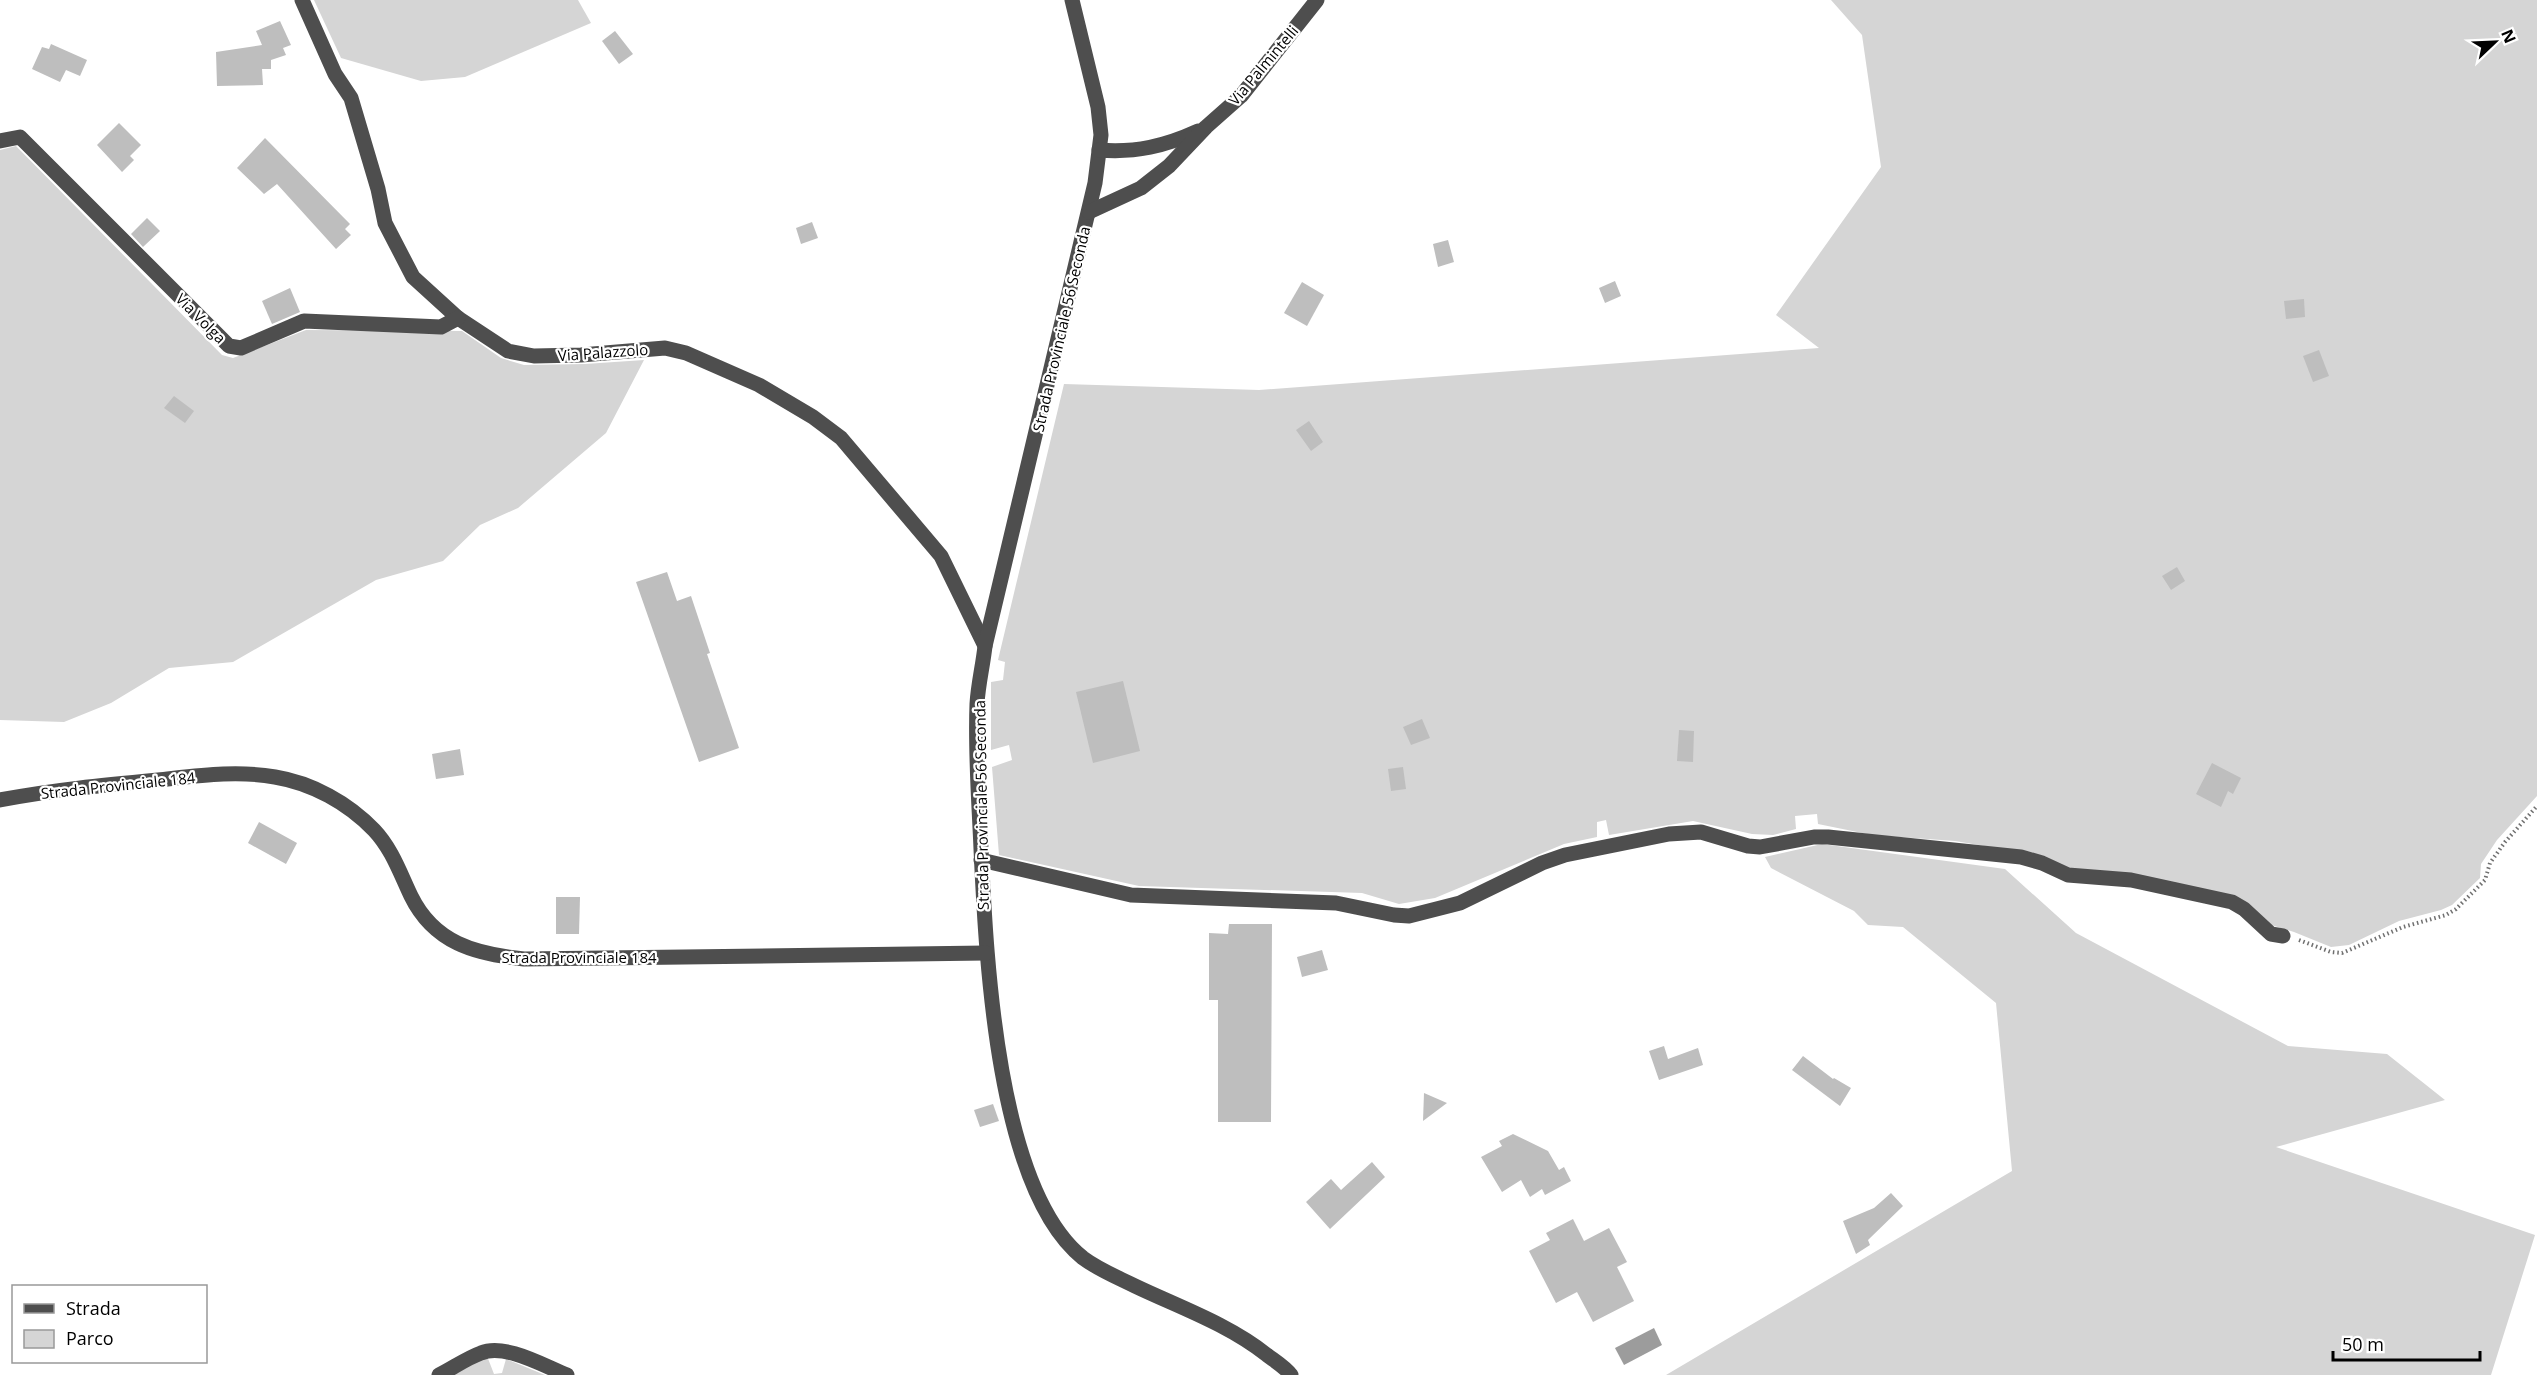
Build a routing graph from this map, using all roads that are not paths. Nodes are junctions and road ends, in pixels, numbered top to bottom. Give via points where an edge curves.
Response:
1 (302, 0) edge
2 (1072, 0) edge
3 (1317, 0) edge
4 (1206, 127) junction
5 (0, 141) edge
6 (1099, 150) junction
7 (1089, 212) junction
8 (458, 318) junction
9 (986, 646) junction
10 (0, 800) edge
11 (981, 860) junction
12 (2283, 936) road end
13 (986, 953) junction
14 (440, 1375) edge
15 (567, 1375) edge
16 (1291, 1375) edge

1 - 8 street, Via Palazzolo via 335,74 351,98 385,223 413,277
2 - 6 street, Strada Provinciale 56 Seconda via 1098,107
3 - 4 street, Via Palmintelli via 1241,96
4 - 6 street via 1146,150
4 - 7 street via 1169,166 1141,188
5 - 8 street, Via Volga via 20,137 229,346 241,348 304,321 441,327
6 - 7 street, Strada Provinciale 56 Seconda
7 - 9 street, Strada Provinciale 56 Seconda
8 - 9 street, Via Palazzolo via 508,351 534,356 665,348 686,352 759,385 813,417 841,438 941,556
9 - 11 street, Strada Provinciale 56 Seconda via 977,703
10 - 13 street, Strada Provinciale 184 via 214,775 277,777 304,785 330,796 373,829 387,846 422,915 435,929 465,948 490,956 524,959
11 - 12 street via 1131,895 1336,903 1409,916 1460,903 1565,855 1669,834 1701,832 1760,847 1814,837 2021,857 2068,875 2131,880 2212,897 2232,902 2271,934
11 - 13 street, Strada Provinciale 56 Seconda
13 - 16 street, Strada Provinciale 56 Seconda via 1004,1088 1026,1164 1059,1231 1082,1257 1105,1272 1233,1332
14 - 15 street via 482,1352 494,1350 508,1351

